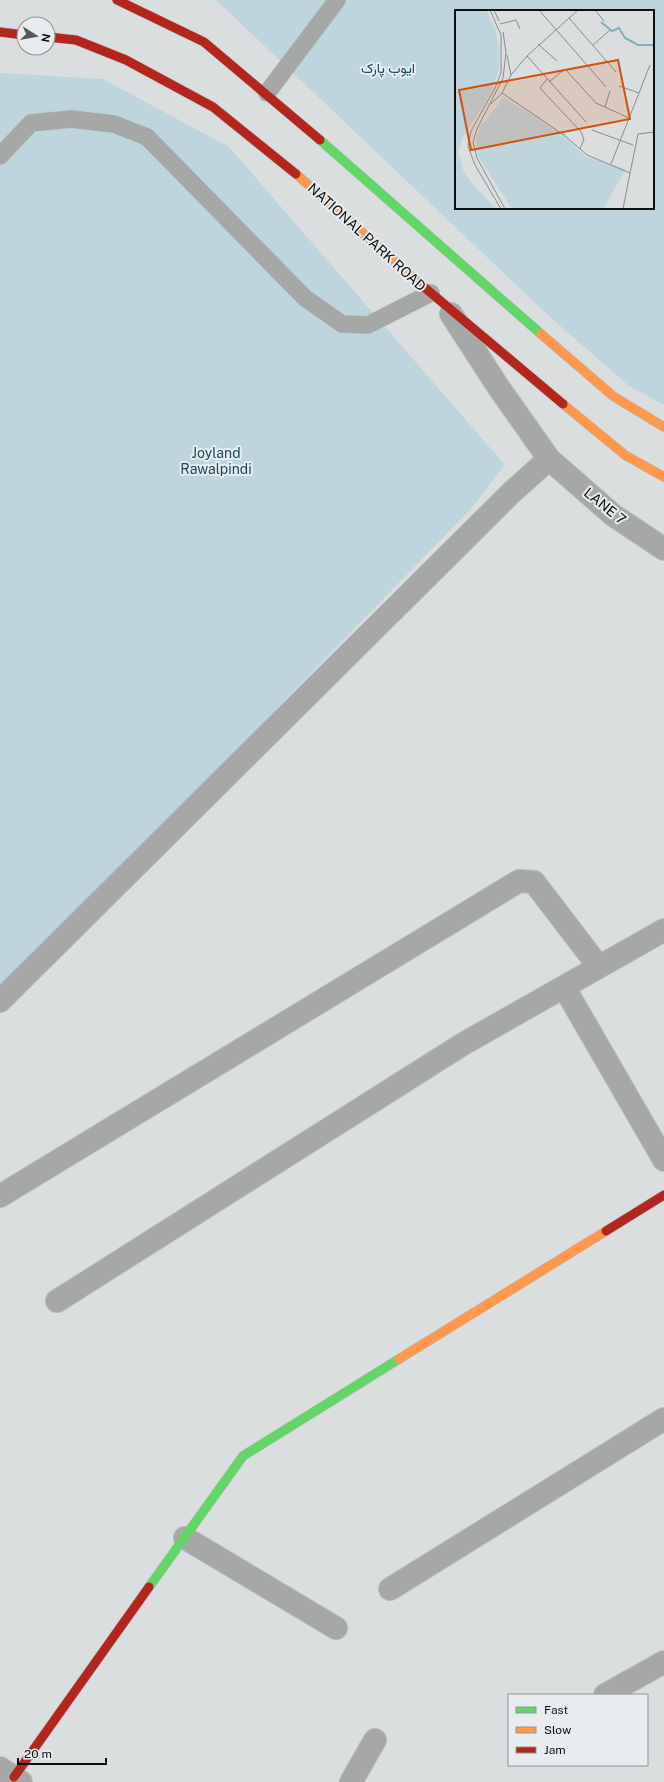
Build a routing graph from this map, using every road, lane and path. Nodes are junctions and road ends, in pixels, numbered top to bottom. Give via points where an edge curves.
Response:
1 (117, 0) edge
2 (338, 0) edge
3 (0, 32) edge
4 (16, 34) edge
5 (56, 38) edge
6 (266, 94) junction
7 (0, 156) edge
8 (431, 293) junction
9 (447, 308) junction
10 (664, 427) edge
11 (549, 459) junction
12 (664, 477) edge
13 (664, 549) edge
14 (664, 930) edge
15 (599, 967) junction
16 (564, 987) junction
17 (0, 1001) edge
18 (664, 1160) edge
19 (664, 1195) edge
20 (0, 1196) edge
21 (57, 1301) dead end
22 (664, 1419) edge
23 (185, 1538) junction
24 (390, 1589) dead end
25 (336, 1628) dead end
26 (664, 1662) edge
27 (607, 1694) edge
28 (375, 1740) dead end
29 (12, 1776) edge
30 (351, 1782) edge

1 - 6 main road via 204,42
2 - 6 lane
3 - 4 main road
5 - 8 main road, NATIONAL PARK ROAD via 76,40 126,60 213,107 280,160
6 - 10 main road via 607,390
7 - 8 lane via 31,123 71,119 114,124 147,137 305,298 342,324 368,325
8 - 9 main road, NATIONAL PARK ROAD
9 - 11 street, LANE 7
9 - 12 main road, NATIONAL PARK ROAD via 625,454
11 - 13 street, LANE 7 via 613,515
11 - 17 street via 507,497
14 - 15 street
15 - 16 street
15 - 20 street via 534,882 519,881
16 - 18 street
16 - 21 street via 464,1044
19 - 23 main road via 243,1456
22 - 24 street
23 - 25 street
23 - 29 main road
26 - 27 street
28 - 30 street

